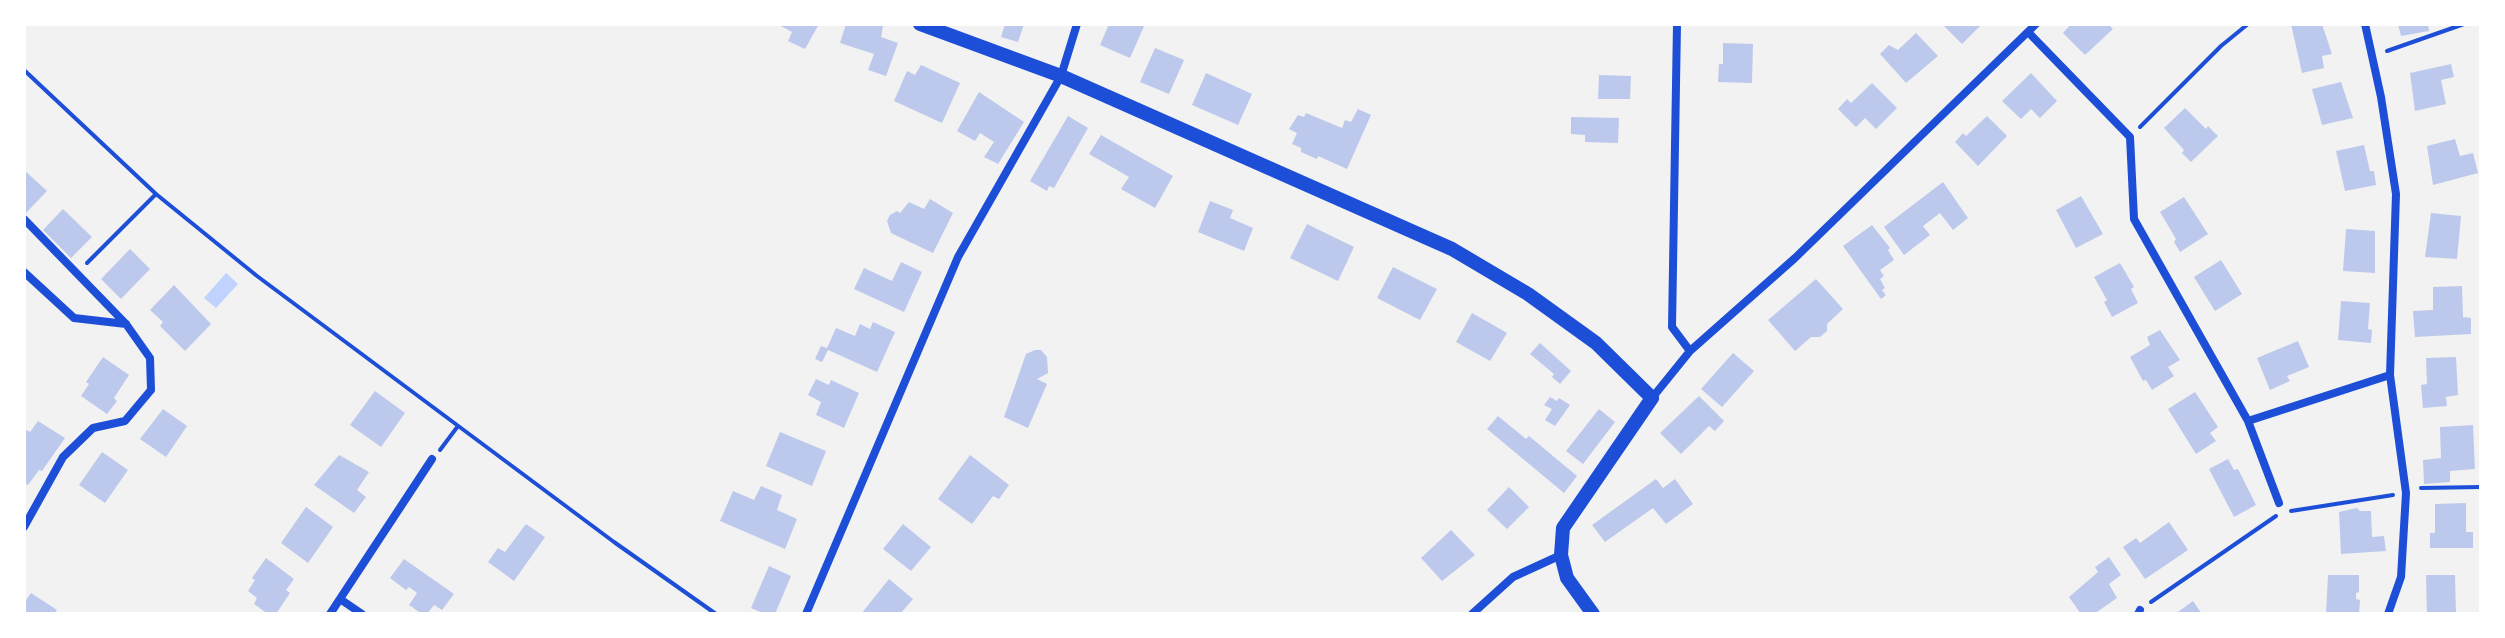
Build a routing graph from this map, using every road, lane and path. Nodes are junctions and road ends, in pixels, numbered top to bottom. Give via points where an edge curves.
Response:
1 (920, 24) edge
2 (1077, 24) edge
3 (1677, 24) edge
4 (2036, 24) edge
5 (2248, 24) edge
6 (2365, 24) edge
7 (2464, 24) edge
8 (2028, 32) junction
9 (2372, 56) junction
10 (24, 70) edge
11 (1061, 76) junction
12 (2130, 137) junction
13 (156, 194) junction
14 (24, 219) edge
15 (24, 272) edge
16 (77, 273) junction
17 (126, 324) junction
18 (1690, 351) junction
19 (2390, 375) junction
20 (1652, 398) junction
21 (2248, 421) junction
22 (458, 426) junction
23 (432, 459) joint
24 (2481, 487) edge
25 (2406, 493) junction
26 (2279, 503) dead end
27 (24, 527) edge
28 (1561, 555) junction
29 (340, 599) junction
30 (2139, 612) edge
31 (330, 614) edge
32 (362, 614) edge
33 (716, 614) edge
34 (806, 614) edge
35 (1472, 614) edge
36 (1593, 614) edge
37 (2388, 614) edge

1 - 11 street
2 - 11 street
3 - 18 street via 1672,327
4 - 8 street
5 - 12 path
6 - 9 street
7 - 9 path
8 - 12 street
8 - 18 street via 1795,258
9 - 19 street via 2396,194
10 - 13 path
11 - 20 street via 1452,249 1596,343
11 - 34 street via 958,257
12 - 21 street via 2134,219
13 - 16 path
13 - 22 path
14 - 16 street
15 - 17 street via 74,318
16 - 17 street
17 - 27 street via 150,358 151,390 125,421 93,428 63,457
18 - 20 street
19 - 21 street
19 - 25 street
20 - 28 street via 1563,528
21 - 26 street
22 - 23 path
22 - 33 path
23 - 29 street
24 - 25 path
25 - 30 path via 2282,512
25 - 37 street via 2401,577
28 - 35 street via 1513,577
28 - 36 street via 1567,578
29 - 31 street
29 - 32 street

